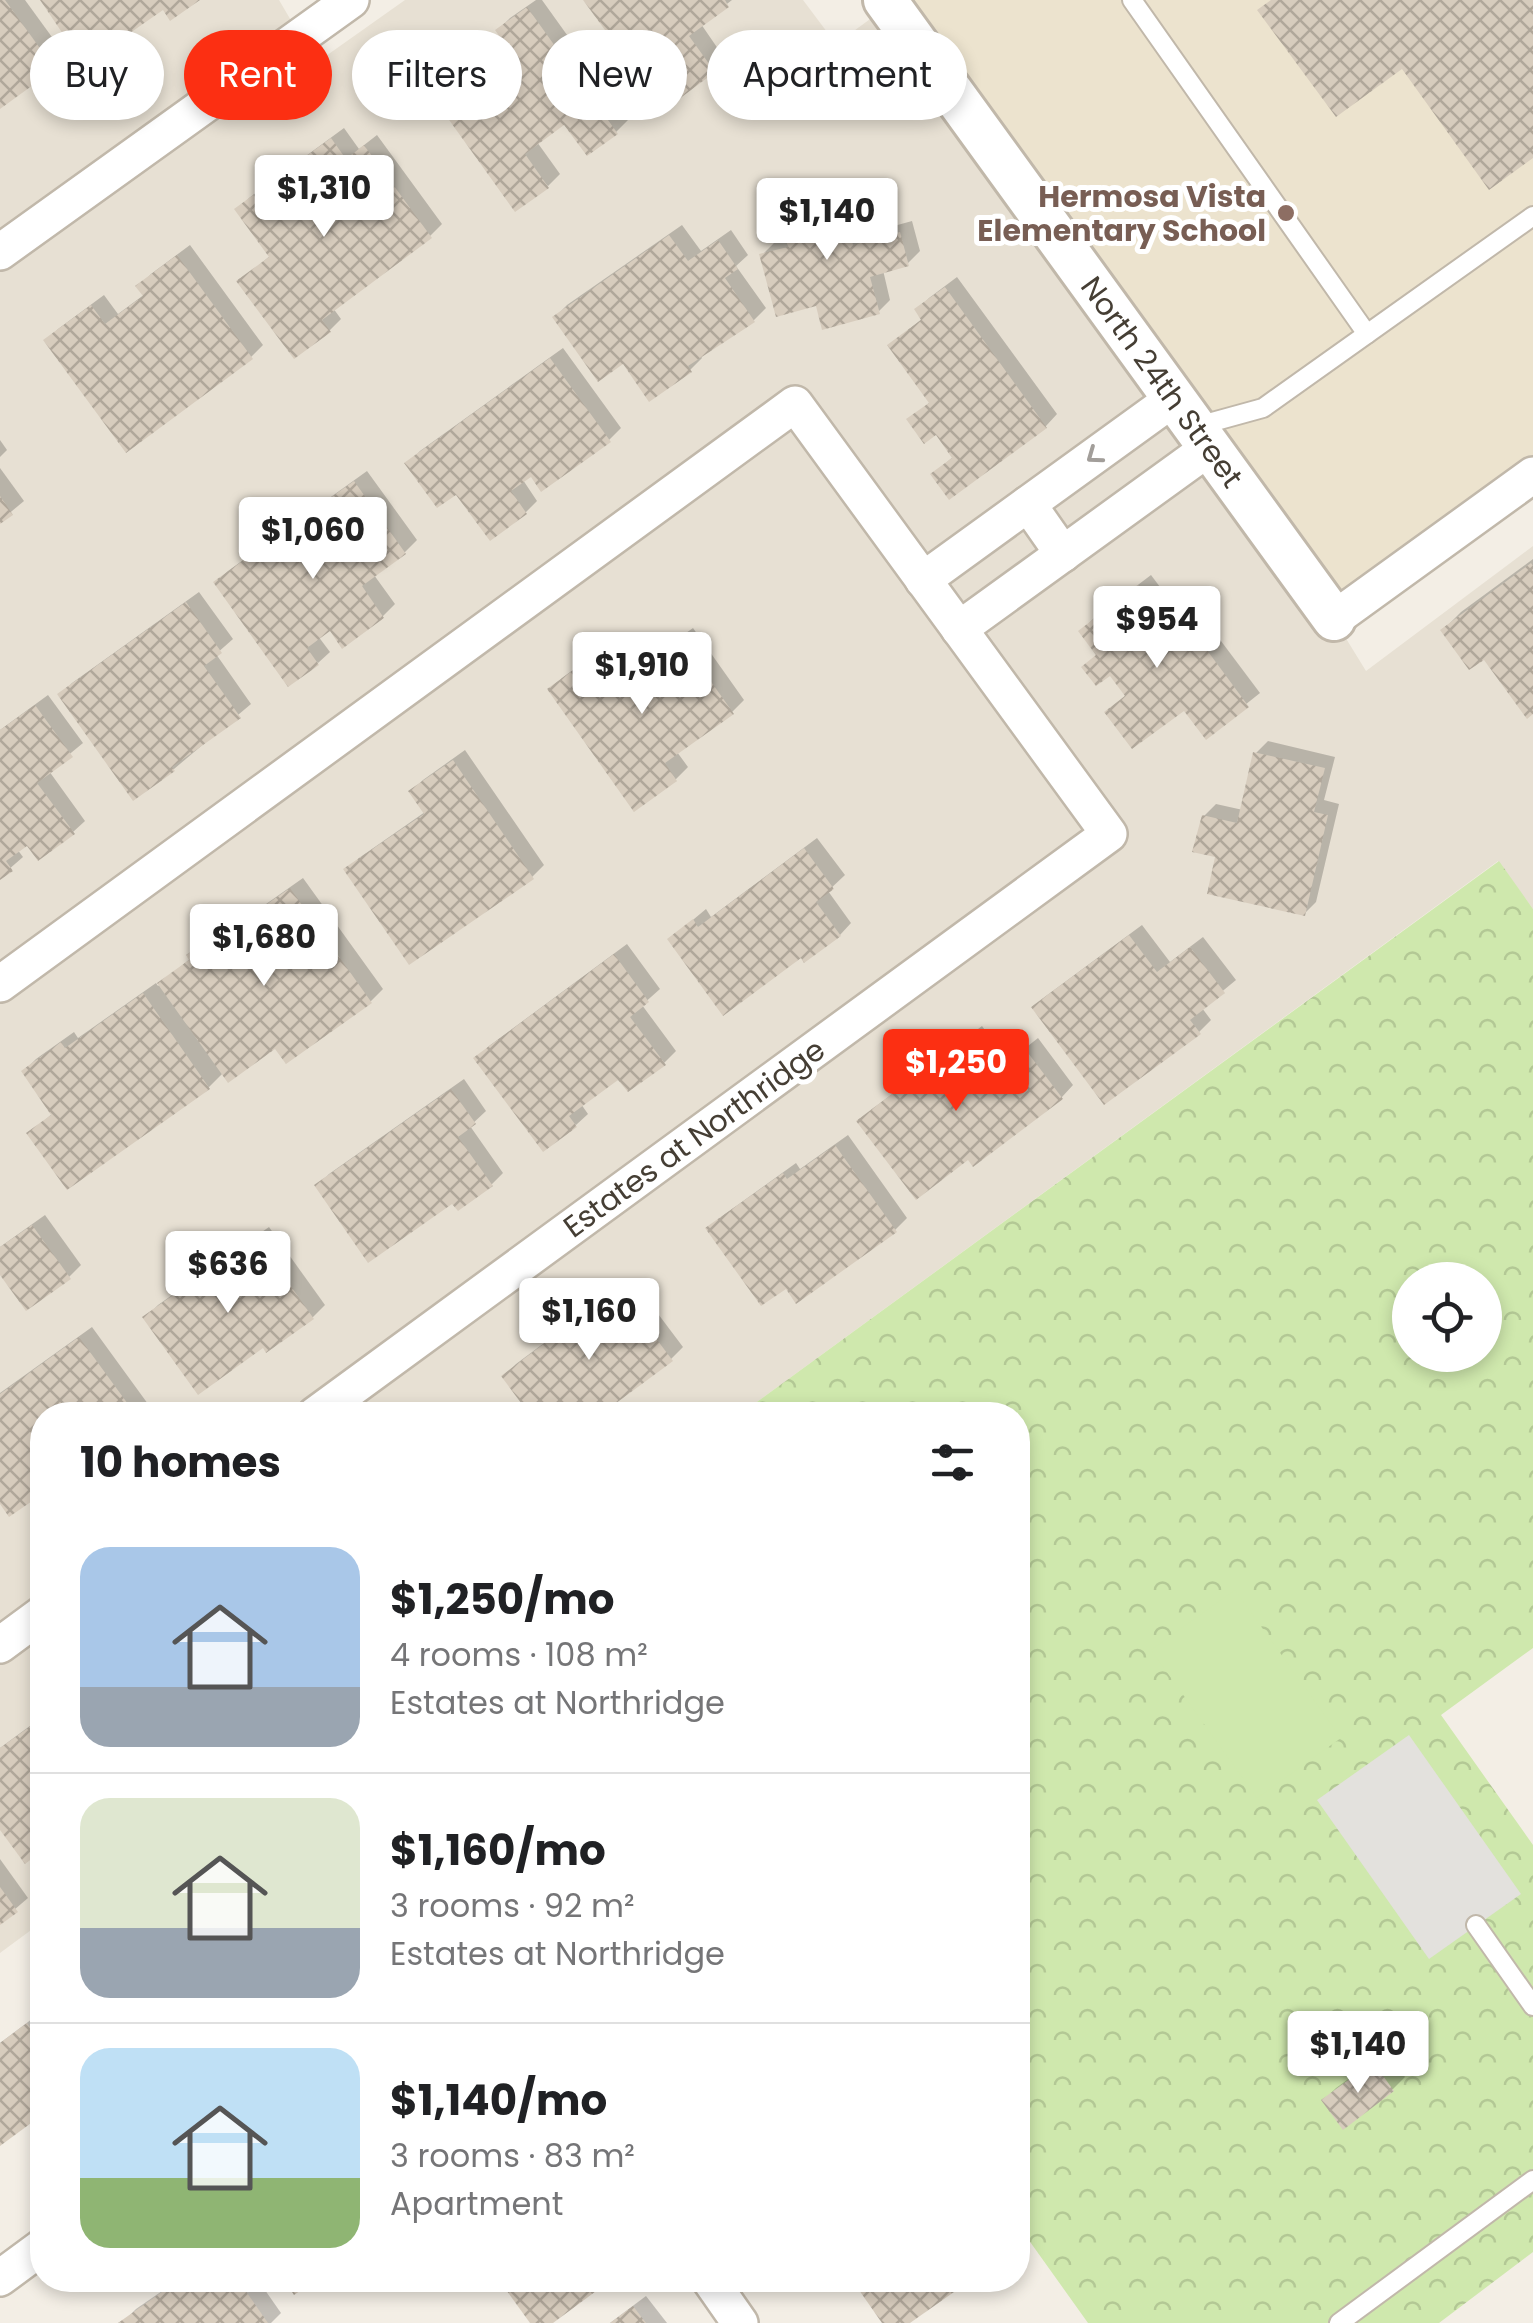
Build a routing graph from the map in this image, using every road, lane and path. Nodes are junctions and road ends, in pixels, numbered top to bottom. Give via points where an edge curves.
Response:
1 (350, 0) edge
2 (885, 0) edge
3 (1132, 0) edge
4 (1533, 216) edge
5 (0, 252) edge
6 (1367, 334) junction
7 (1192, 425) junction
8 (1533, 475) edge
9 (1028, 504) junction
10 (1063, 554) junction
11 (923, 580) junction
12 (1334, 618) joint
13 (959, 629) junction
14 (0, 984) edge
15 (333, 1402) edge
16 (30, 1623) edge
17 (0, 1645) edge
18 (1476, 1926) dead end
19 (1533, 2006) edge
20 (1533, 2180) edge
21 (30, 2256) edge
22 (0, 2278) edge
23 (718, 2292) edge
24 (740, 2323) edge
25 (1339, 2323) edge

1 - 5 street
2 - 7 street, North 24th Street
3 - 6 lane
4 - 6 lane
6 - 7 lane via 1264,408
7 -> 9 street
7 - 10 street
7 - 12 street, North 24th Street
8 - 12 street
9 - 10 street
9 - 11 street
10 - 13 street
11 - 13 street, Estates at Northridge
11 - 14 street, Estates at Northridge via 794,404
13 - 15 street, Estates at Northridge via 1109,834
16 - 17 street
18 - 19 lane
20 - 25 lane
21 - 22 street
23 - 24 street

